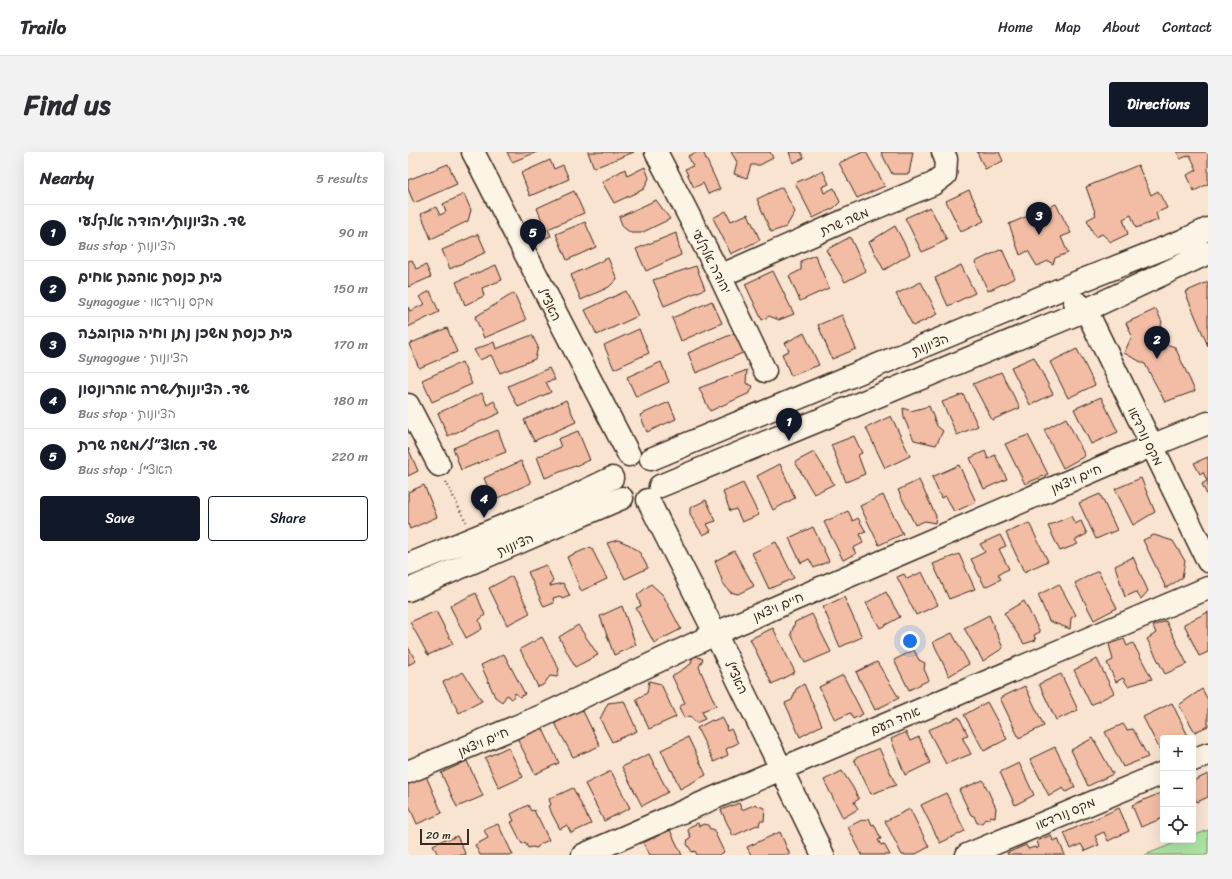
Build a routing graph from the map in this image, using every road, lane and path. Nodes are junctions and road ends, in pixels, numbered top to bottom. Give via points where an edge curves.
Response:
1 (473, 152) edge
2 (656, 152) edge
3 (943, 152) edge
4 (1208, 229) edge
5 (1182, 241) junction
6 (1208, 253) edge
7 (720, 276) junction
8 (1036, 300) junction
9 (1086, 310) junction
10 (765, 371) dead end
11 (408, 405) edge
12 (1208, 423) edge
13 (1151, 446) junction
14 (629, 455) junction
15 (651, 459) junction
16 (439, 465) joint
17 (612, 478) junction
18 (654, 493) junction
19 (622, 498) junction
20 (468, 526) dead end
21 (1208, 561) edge
22 (408, 565) edge
23 (1208, 588) edge
24 (408, 590) edge
25 (715, 633) junction
26 (1208, 754) edge
27 (1196, 759) edge
28 (781, 769) junction
29 (408, 772) edge
30 (1160, 774) edge
31 (583, 855) edge
32 (823, 855) edge
33 (967, 855) edge

1 - 14 street, האצ"ל
2 - 7 street, יהודה אלקלעי
3 - 7 street, משה שרת via 946,159 945,175 933,184
4 - 5 street, הציונות
5 - 8 street, הציונות
5 - 9 street via 1107,285 1093,298
6 - 9 street
7 - 10 street, יהודה אלקלעי
8 - 9 street via 1062,299 1079,304
8 - 15 street, הציונות
9 - 13 street, מקס נורדאו
9 - 18 street
11 - 16 street
12 - 13 street, חיים ויצמן
13 - 21 street, מקס נורדאו
13 - 25 street, חיים ויצמן
14 - 15 street via 644,455
14 - 17 street via 617,464
15 - 18 street via 657,464 661,479
16 - 20 path
17 - 19 street via 613,485
17 - 22 street, הציונות via 564,501
18 - 19 street via 642,502 635,503
18 - 25 street, האצ"ל
19 - 24 street, הציונות
23 - 28 street, אחד העם
25 - 28 street, האצ"ל
25 - 29 street, חיים ויצמן via 544,715
26 - 27 street
28 - 31 street, אחד העם
28 - 32 street, האצ"ל
30 - 33 street, מקס נורדאו

